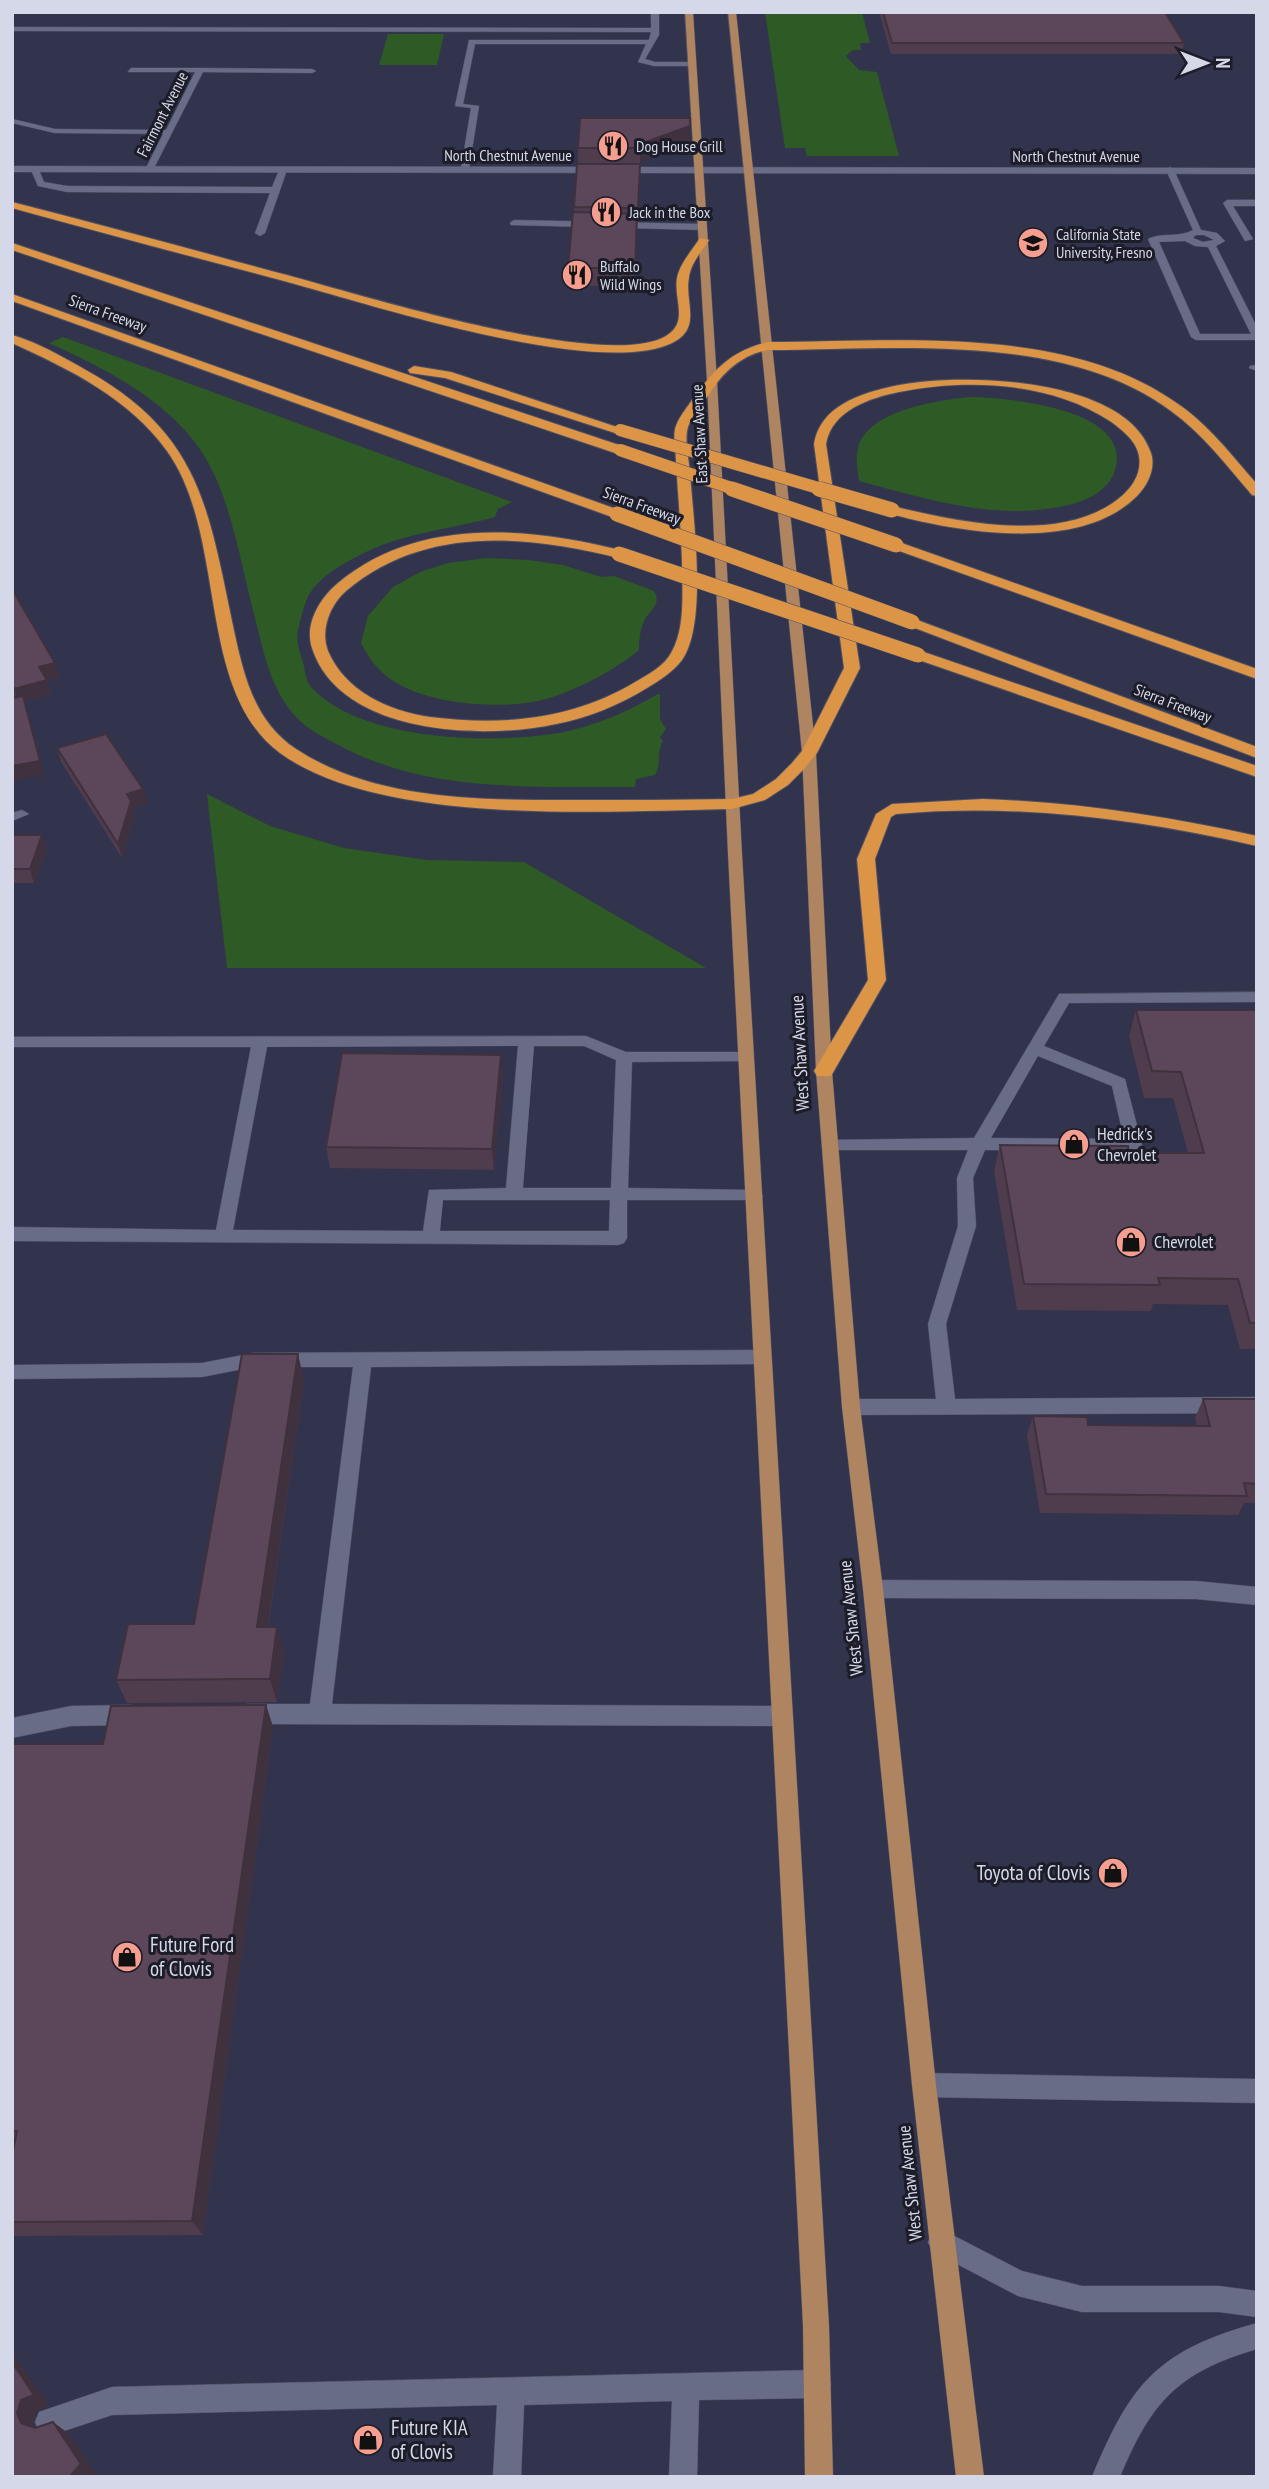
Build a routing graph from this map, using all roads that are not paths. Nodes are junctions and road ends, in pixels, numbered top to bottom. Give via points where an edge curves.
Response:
1 (655, 12) edge
2 (689, 12) edge
3 (732, 12) edge
4 (12, 29) edge
5 (656, 30) junction
6 (650, 42) junction
7 (691, 64) junction
8 (131, 70) dead end
9 (200, 70) junction
10 (312, 71) dead end
11 (12, 121) edge
12 (167, 132) junction
13 (12, 169) edge
14 (465, 169) junction
15 (697, 169) junction
16 (751, 169) junction
17 (35, 170) junction
18 (149, 170) junction
19 (283, 170) junction
20 (1170, 170) junction
21 (1257, 171) edge
22 (275, 190) junction
23 (1257, 203) edge
24 (12, 205) edge
25 (514, 223) dead end
26 (1198, 232) junction
27 (260, 233) dead end
28 (703, 234) junction
29 (1187, 238) junction
30 (1239, 240) edge
31 (12, 246) edge
32 (12, 297) edge
33 (1256, 337) edge
34 (12, 338) edge
35 (768, 346) junction
36 (349, 359) junction
37 (712, 381) junction
38 (1257, 492) edge
39 (1257, 674) edge
40 (809, 753) junction
41 (1257, 753) edge
42 (1257, 772) edge
43 (732, 804) junction
44 (1257, 841) edge
45 (1257, 997) edge
46 (12, 1042) edge
47 (526, 1042) junction
48 (260, 1043) junction
49 (1036, 1049) junction
50 (746, 1056) junction
51 (624, 1057) junction
52 (824, 1071) junction
53 (830, 1144) junction
54 (979, 1144) junction
55 (514, 1194) junction
56 (619, 1194) junction
57 (754, 1196) junction
58 (12, 1234) edge
59 (223, 1237) junction
60 (431, 1237) junction
61 (762, 1357) junction
62 (363, 1360) junction
63 (12, 1372) edge
64 (1257, 1405) edge
65 (946, 1406) junction
66 (851, 1407) junction
67 (873, 1589) junction
68 (1257, 1596) edge
69 (223, 1714) edge
70 (320, 1714) junction
71 (154, 1715) edge
72 (782, 1716) junction
73 (12, 1728) edge
74 (924, 2085) junction
75 (1257, 2091) edge
76 (941, 2242) junction
77 (1257, 2304) edge
78 (1257, 2336) edge
79 (817, 2384) junction
80 (686, 2387) junction
81 (512, 2390) junction
82 (49, 2422) edge
83 (507, 2477) edge
84 (683, 2477) edge
85 (818, 2477) edge
86 (970, 2477) edge
87 (1106, 2477) edge

1 - 5 street
2 - 7 main road, East Shaw Avenue
3 - 16 main road
4 - 5 street via 612,25
5 - 6 street
6 - 7 street via 640,58 644,62
6 - 14 street via 472,42 459,106 475,106
7 - 15 main road, East Shaw Avenue
8 - 9 street
9 - 10 street
9 - 12 street, Fairmont Avenue
11 - 12 street via 55,131
12 - 18 street, Fairmont Avenue
13 - 17 street, North Chestnut Avenue
14 - 15 street, North Chestnut Avenue
14 - 19 street, North Chestnut Avenue
15 - 16 street, North Chestnut Avenue
15 - 28 main road, East Shaw Avenue
16 - 20 street, North Chestnut Avenue
16 - 35 main road
17 - 18 street, North Chestnut Avenue
17 - 22 street via 41,184 67,189
18 - 19 street, North Chestnut Avenue
19 - 22 street
20 - 21 street, North Chestnut Avenue
20 - 26 street
22 - 27 street
23 - 30 street via 1227,203
24 - 28 highway via 487,332 565,345 651,345 681,332 686,320 683,274
25 - 28 street via 638,224
26 - 29 street
26 - 30 street
28 - 37 main road, East Shaw Avenue
29 - 30 street via 1196,244
29 - 33 street via 1153,239 1196,337
30 - 33 street
31 - 36 highway, Sierra Freeway
32 - 41 highway, Sierra Freeway, bridge via 912,622
34 - 43 highway via 86,374 122,398 180,460 197,501 242,693 258,723 279,744 366,786 439,801
35 - 37 highway via 733,358
35 - 38 highway via 985,349 1045,356 1101,370 1175,407
35 - 40 main road
36 - 39 highway, Sierra Freeway, bridge via 896,545
36 - 40 highway, bridge via 447,375 620,430 892,510 949,525 1036,529 1105,512 1135,493 1144,478 1145,454 1134,435 1105,413 1059,394 954,382 900,388 864,399 831,419 820,443 852,667
37 - 42 highway, bridge via 682,428 689,610 684,638 673,661 651,679 600,706 555,720 513,725 447,724 405,716 363,699 341,682 320,652 319,620 331,598 366,569 401,553 457,539 510,536 576,542 619,554 918,655
37 - 43 main road, East Shaw Avenue
40 - 43 highway via 782,782 759,797
40 - 52 main road, West Shaw Avenue
43 - 50 main road, East Shaw Avenue
44 - 52 highway via 1176,824 1049,807 965,804 892,809 884,814 866,859 877,980
45 - 49 street via 1064,998
46 - 48 street
47 - 48 street
47 - 51 street via 586,1041
47 - 55 street
48 - 59 street
49 - 54 street
49 - 54 street via 1119,1083 1134,1145
50 - 51 street
50 - 57 main road
51 - 56 street
52 - 53 main road, West Shaw Avenue
53 - 54 street
53 - 66 main road, West Shaw Avenue
54 - 65 street via 965,1178 967,1226 937,1324
55 - 56 street
55 - 60 street via 435,1194
56 - 57 street
56 - 60 street via 618,1238
57 - 61 main road
58 - 59 street
59 - 60 street
61 - 62 street
61 - 72 main road
62 - 63 street via 253,1360 202,1370
62 - 70 street
64 - 65 street
65 - 66 street
66 - 67 main road, West Shaw Avenue
67 - 68 street via 1196,1590
67 - 74 main road, West Shaw Avenue
69 - 70 street
70 - 72 street
71 - 73 street via 71,1716
72 - 79 main road
74 - 75 street
74 - 76 main road, West Shaw Avenue
76 - 77 street via 1018,2283 1082,2299 1219,2299
76 - 86 main road, West Shaw Avenue
78 - 87 street via 1226,2343 1166,2376 1124,2431
79 - 80 street
79 - 85 main road
80 - 81 street
80 - 84 street
81 - 82 street via 113,2401
81 - 83 street

